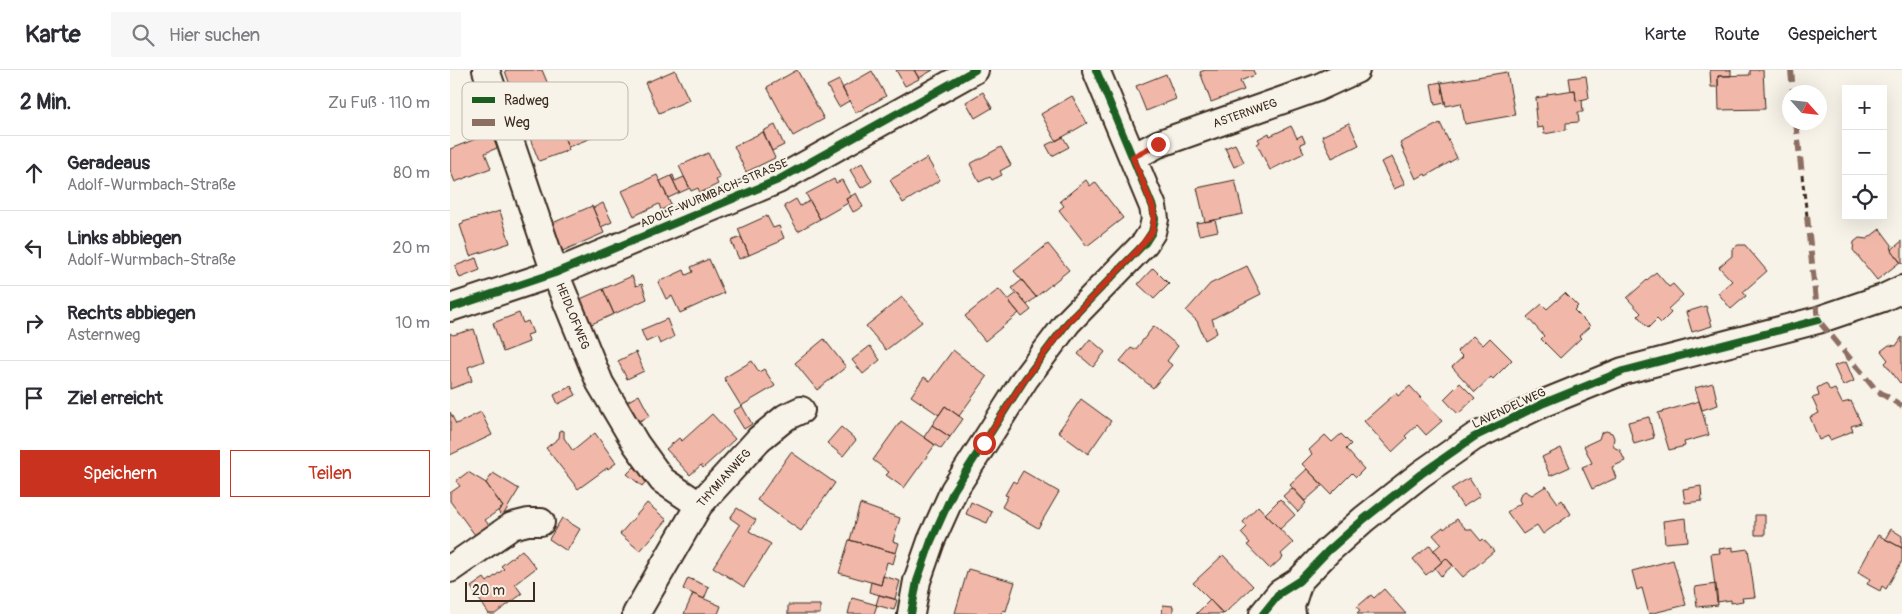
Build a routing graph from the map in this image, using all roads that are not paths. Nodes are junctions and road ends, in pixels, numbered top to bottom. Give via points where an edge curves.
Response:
1 (486, 70) edge
2 (974, 70) edge
3 (1096, 70) edge
4 (1356, 70) edge
5 (490, 82) edge
6 (510, 140) edge
7 (1133, 157) junction
8 (555, 273) junction
9 (1902, 289) edge
10 (450, 308) edge
11 (801, 410) dead end
12 (699, 505) junction
13 (541, 522) dead end
14 (450, 569) edge
15 (1299, 581) junction
16 (636, 614) edge
17 (911, 614) edge
18 (1264, 614) edge
19 (1292, 614) edge

1 - 5 street, HEIDLOFWEG
2 - 8 street, ADOLF-WURMBACH-STRASSE via 778,180
3 - 7 street
4 - 7 street, ASTERNWEG via 1317,88 1158,144
6 - 8 street, HEIDLOFWEG
7 - 17 street via 1153,208 1152,232 1068,322 1025,379 954,490 917,581
8 - 10 street, ADOLF-WURMBACH-STRASSE
8 - 12 street, HEIDLOFWEG via 600,382 636,444 662,480
9 - 15 street, LAVENDELWEG via 1818,320 1623,371 1474,437 1364,519
11 - 12 street, THYMIANWEG via 786,417 759,439
12 - 16 street, THYMIANWEG
13 - 14 street via 512,526
15 - 18 street, LAVENDELWEG via 1280,593
15 - 19 street, LAVENDELWEG via 1291,606

